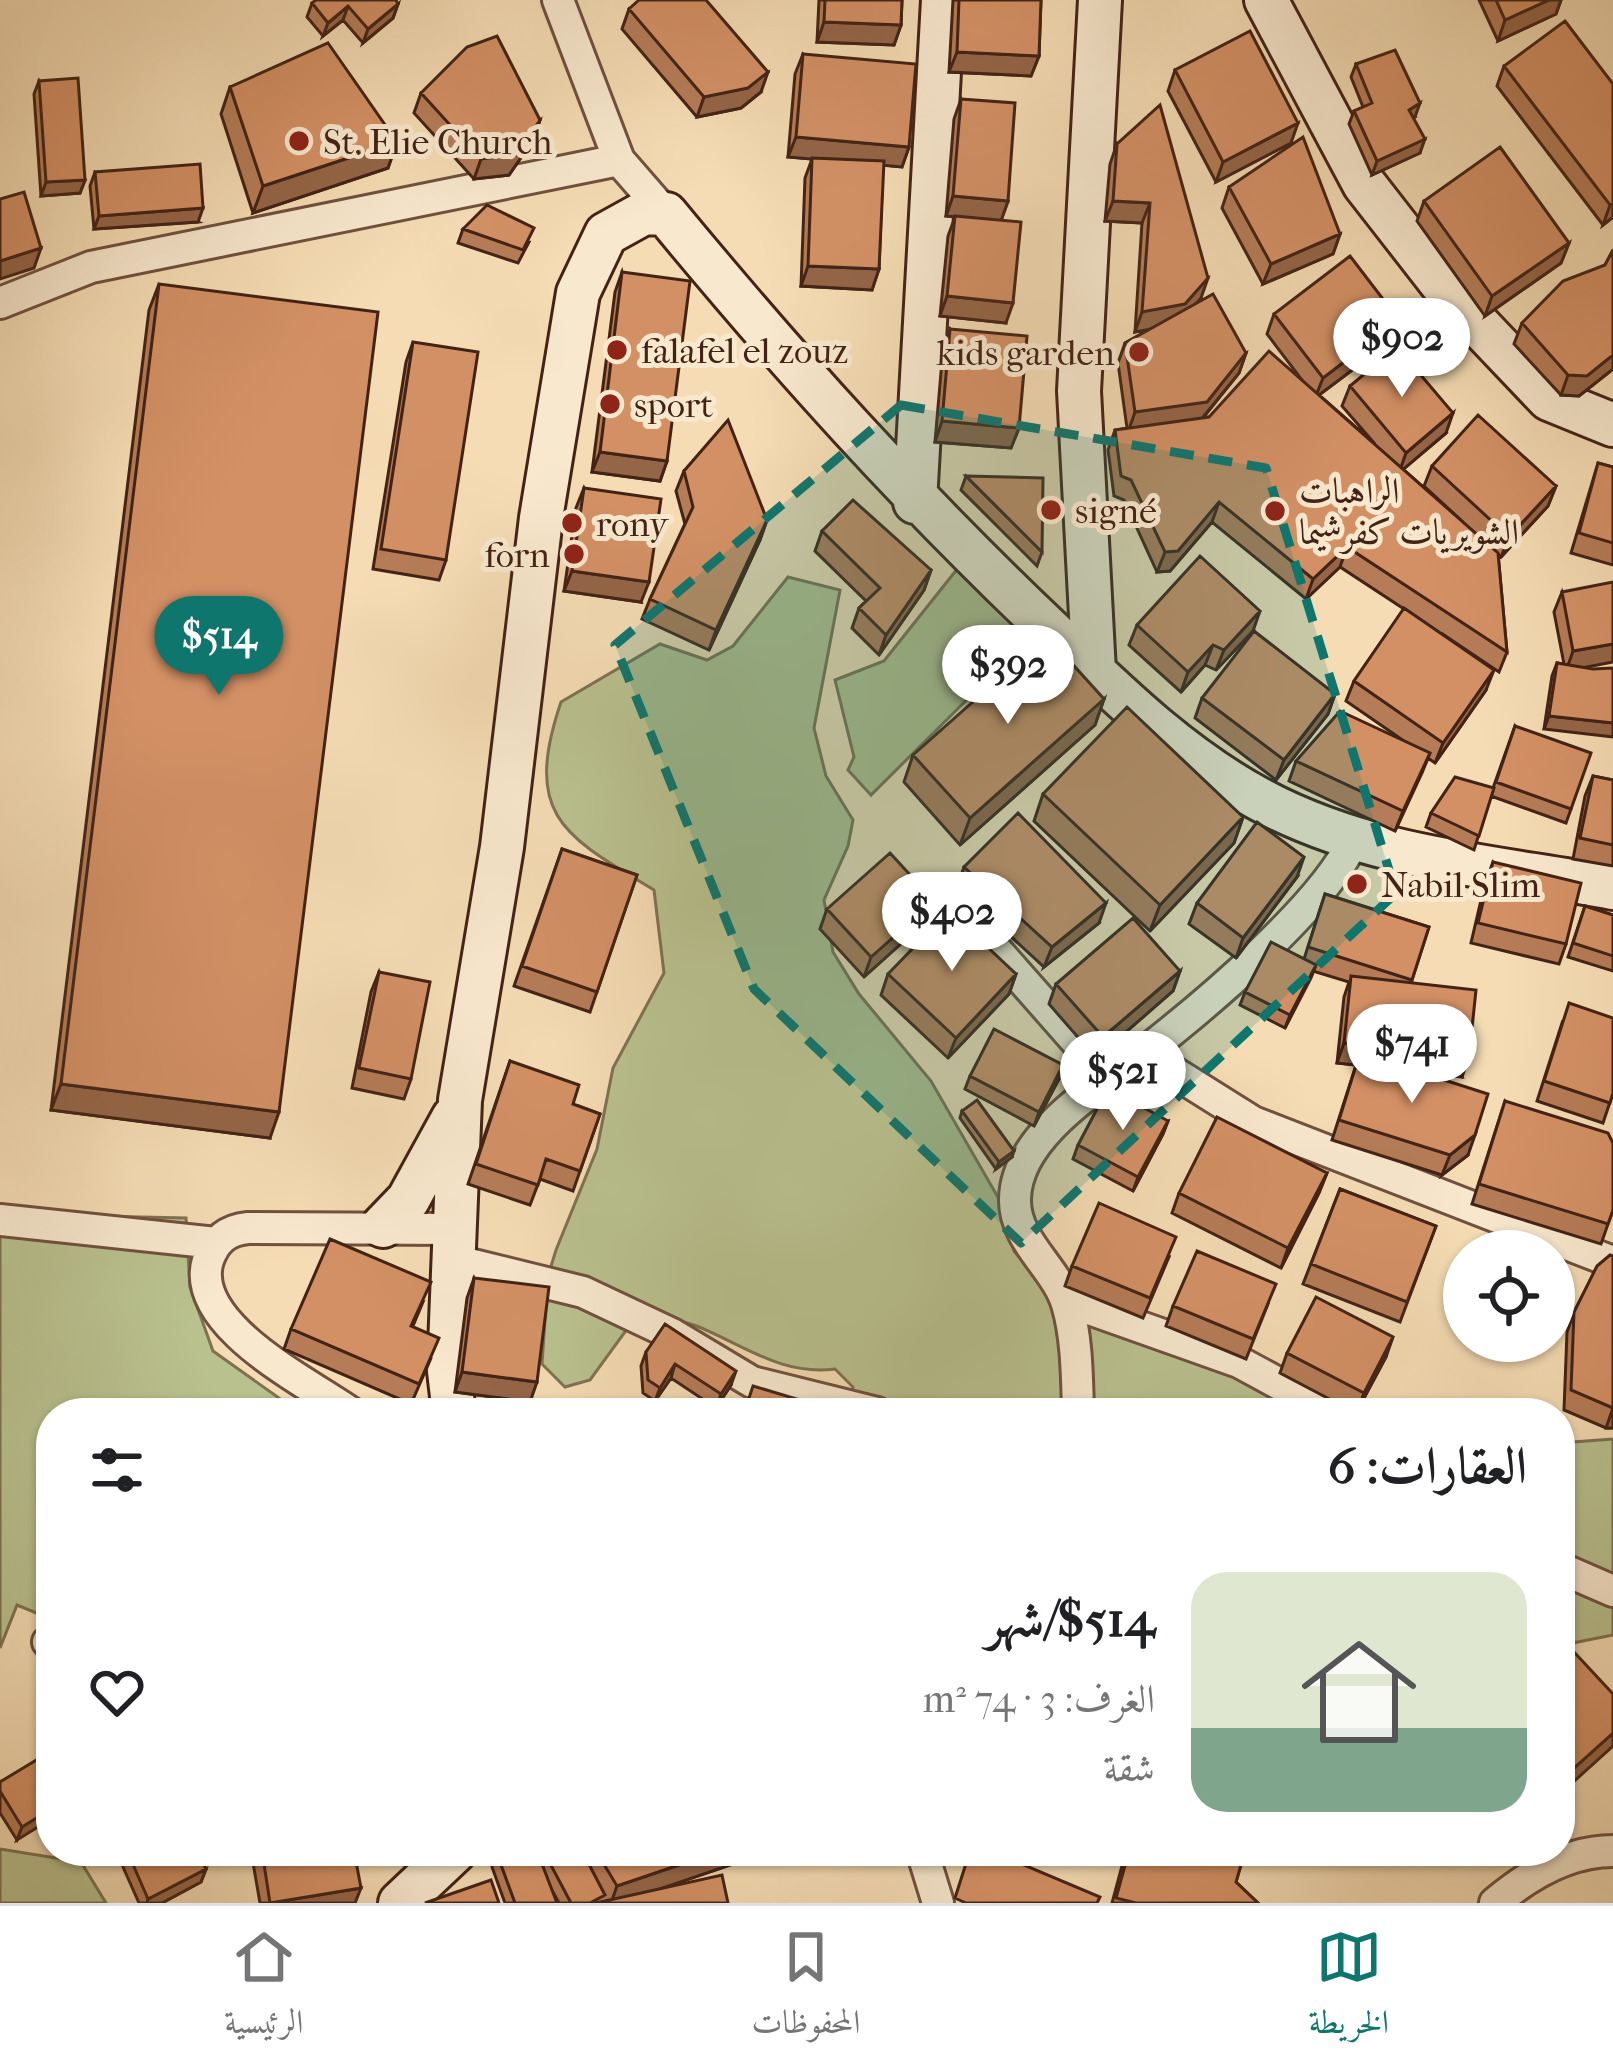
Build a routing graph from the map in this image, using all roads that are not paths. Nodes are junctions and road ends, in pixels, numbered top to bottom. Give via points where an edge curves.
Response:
1 (943, 0) edge
2 (1100, 0) edge
3 (1266, 0) edge
4 (564, 5) edge
5 (619, 160) junction
6 (666, 214) junction
7 (0, 303) edge
8 (1613, 424) edge
9 (915, 502) junction
10 (1094, 672) junction
11 (1354, 839) junction
12 (1613, 888) edge
13 (959, 908) dead end
14 (1143, 1053) junction
15 (1108, 1077) junction
16 (460, 1100) junction
17 (0, 1220) edge
18 (383, 1226) junction
19 (217, 1243) junction
20 (453, 1245) junction
21 (1613, 1262) edge
22 (1067, 1301) junction
23 (330, 1398) edge
24 (453, 1398) edge
25 (817, 1398) edge
26 (1077, 1398) edge
27 (1305, 1398) edge
28 (1575, 1575) edge
29 (1613, 1591) edge
30 (1613, 1851) edge
31 (1575, 1857) edge
32 (439, 1866) edge
33 (927, 1866) edge
34 (1553, 1866) edge
35 (400, 1903) edge
36 (938, 1903) edge
37 (1496, 1903) edge

1 - 9 street
2 - 10 street via 1079,391
3 - 8 street via 1364,184 1452,297 1549,399
4 - 5 street
5 - 6 street
5 - 7 street via 91,268
6 - 9 street
6 - 16 street via 644,213 606,234 578,293
9 - 10 street
10 - 11 street via 1202,765 1263,802
11 - 12 street
11 - 14 street via 1342,867
13 - 15 street
14 - 15 street
14 - 21 street via 1252,1122
15 - 22 street via 1039,1143 1017,1183 1017,1221
16 - 18 street via 408,1200
16 - 20 street
17 - 19 street
18 - 19 street via 234,1229
18 - 20 street
19 - 23 street via 205,1274 221,1320
20 - 24 street
20 - 25 street via 583,1292 752,1382
22 - 26 street
22 - 27 street via 1239,1362
28 - 29 street
30 - 31 street
32 - 35 street
33 - 36 street
34 - 37 street

